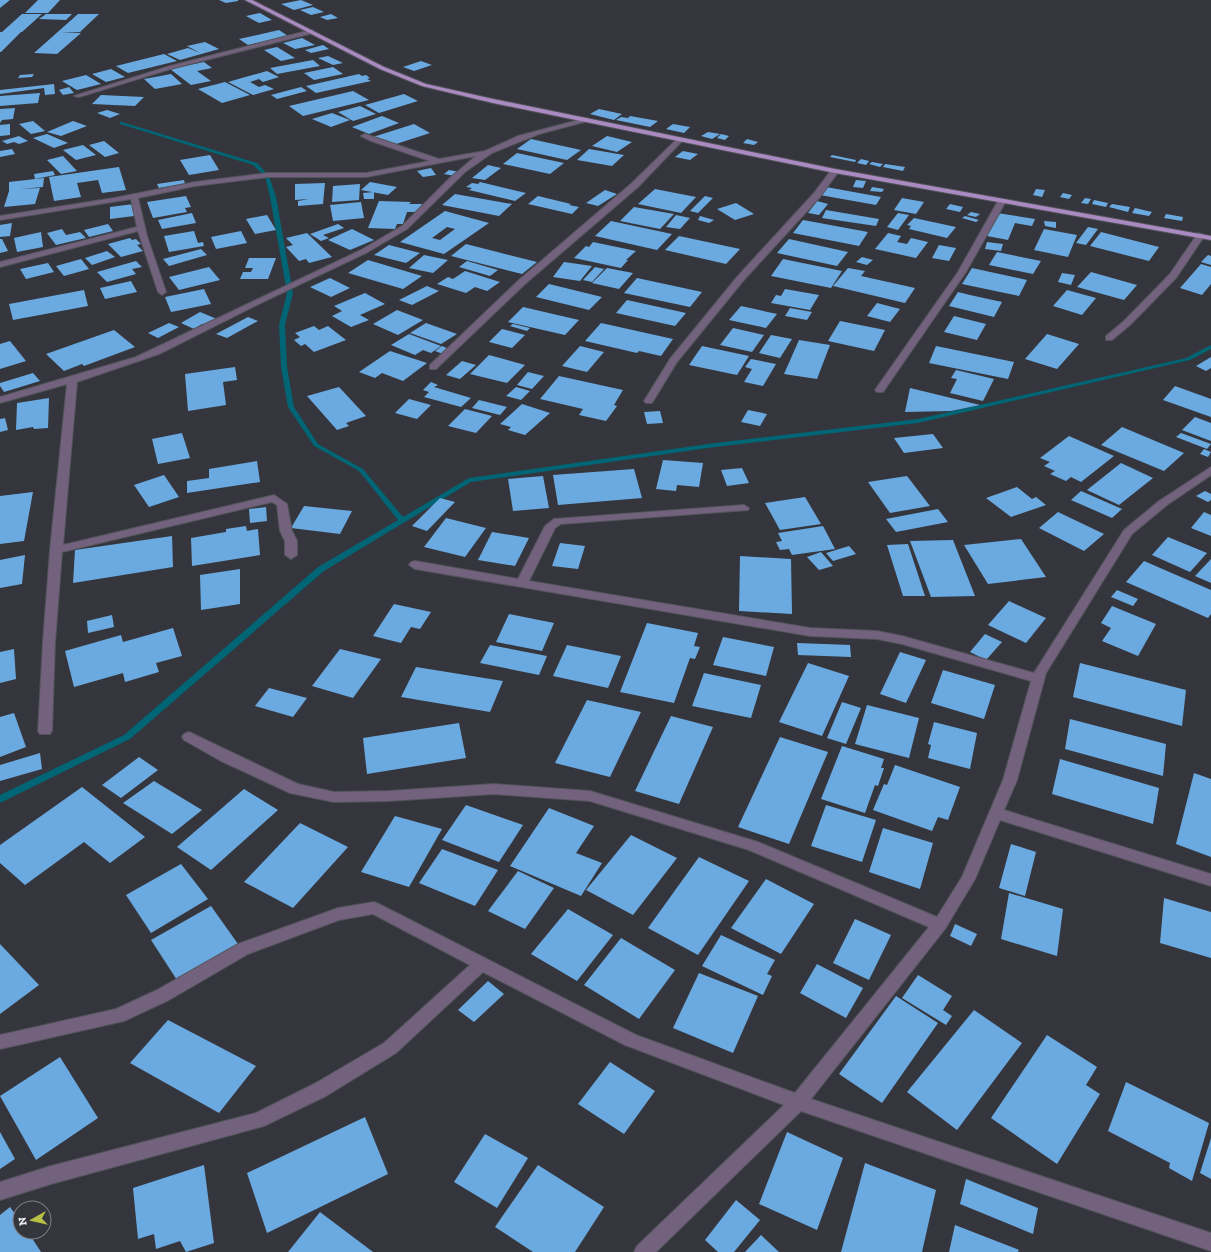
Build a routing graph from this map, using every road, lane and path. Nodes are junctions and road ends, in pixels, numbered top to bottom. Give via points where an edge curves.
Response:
1 (248, 0) edge
2 (311, 32) junction
3 (77, 96) dead end
4 (586, 120) junction
5 (365, 136) dead end
6 (680, 139) junction
7 (486, 152) junction
8 (438, 161) junction
9 (835, 171) junction
10 (134, 196) junction
11 (1002, 200) junction
12 (0, 218) edge
13 (141, 228) junction
14 (1201, 236) junction
15 (1211, 238) edge
16 (0, 264) edge
17 (162, 292) dead end
18 (1109, 338) dead end
19 (433, 367) dead end
20 (72, 379) junction
21 (880, 390) dead end
22 (0, 400) edge
23 (649, 401) dead end
24 (1211, 470) edge
25 (744, 508) dead end
26 (56, 550) junction
27 (291, 555) dead end
28 (415, 565) dead end
29 (522, 583) junction
30 (1039, 679) junction
31 (45, 731) dead end
32 (189, 737) dead end
33 (996, 813) junction
34 (1211, 880) edge
35 (940, 925) junction
36 (481, 964) junction
37 (0, 1042) edge
38 (798, 1102) junction
39 (0, 1191) edge
40 (1211, 1242) edge
41 (643, 1252) edge

1 - 2 main road
2 - 3 street via 172,67
2 - 4 main road via 382,68 424,85
4 - 6 main road
4 - 7 street via 540,131
5 - 8 street via 387,146 402,148
6 - 9 main road
6 - 19 street via 635,185 522,282
7 - 8 street
7 - 20 street via 461,171 427,208 395,234 197,334 139,359
8 - 10 street via 366,175 268,175 195,184
9 - 11 main road
9 - 23 street via 817,195 740,279 673,361
10 - 12 street
10 - 13 street
11 - 14 main road
11 - 21 street via 962,272
13 - 16 street
13 - 17 street
14 - 15 main road
14 - 18 street via 1174,276
20 - 22 street
20 - 26 street
24 - 30 street via 1163,503 1128,532 1040,673
25 - 29 street via 558,521 550,526
26 - 27 street via 274,498 282,504 286,531 291,541
26 - 31 street
28 - 29 street
29 - 30 street via 810,632 877,635
30 - 33 street via 1010,780
32 - 35 street via 295,789 334,797 494,789 590,796 753,846
33 - 34 street
33 - 35 street via 968,878
35 - 38 street
36 - 37 street via 374,908 359,910 338,914 243,949 163,995 118,1016
36 - 38 street via 631,1040
36 - 39 street via 390,1048 320,1090 265,1117
38 - 40 street
38 - 41 street

